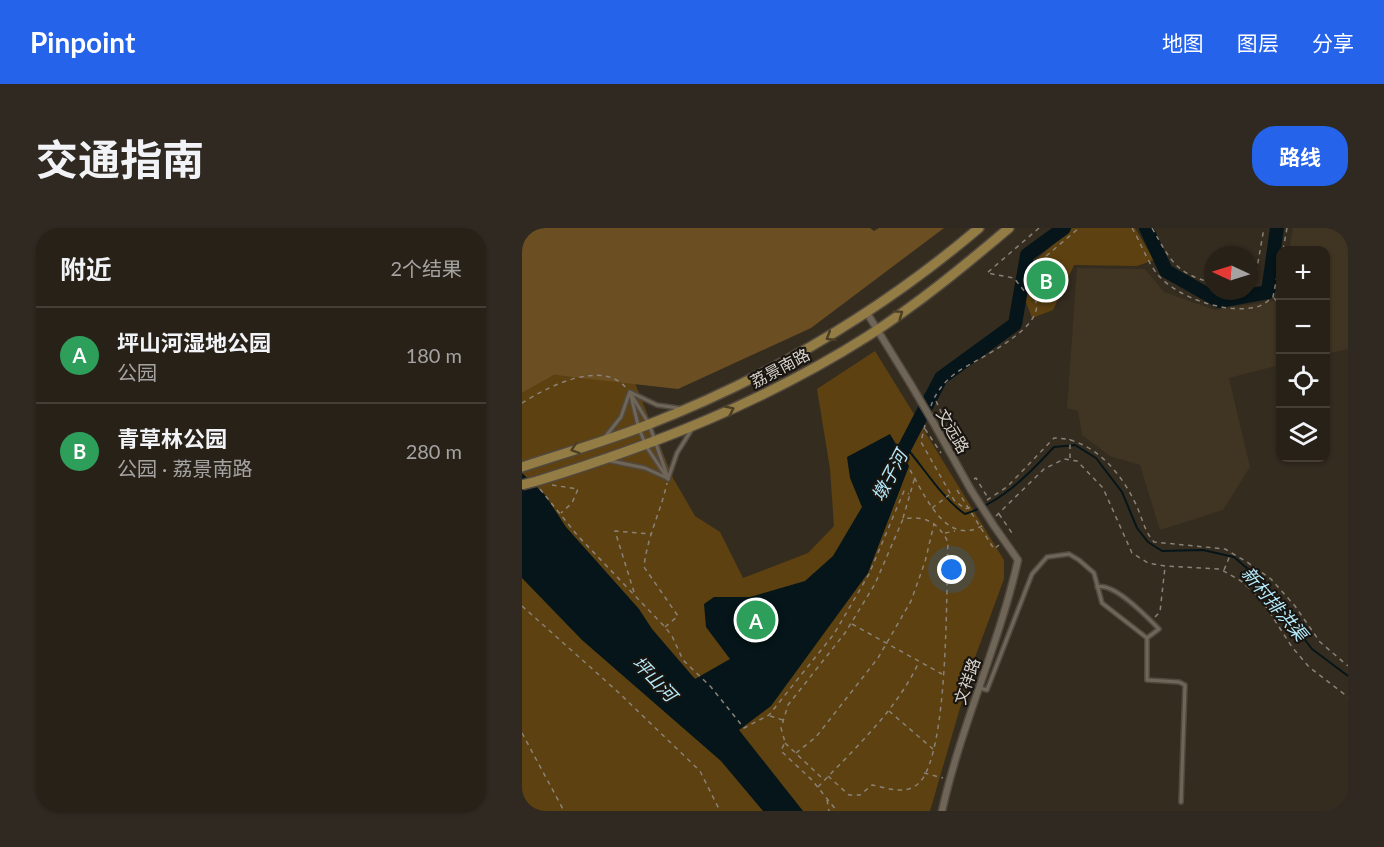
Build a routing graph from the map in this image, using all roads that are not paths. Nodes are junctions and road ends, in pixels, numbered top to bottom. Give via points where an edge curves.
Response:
1 (979, 228) edge
2 (1009, 228) edge
3 (867, 313) junction
4 (878, 329) junction
5 (630, 392) junction
6 (691, 407) junction
7 (649, 424) junction
8 (694, 426) junction
9 (639, 428) junction
10 (602, 441) junction
11 (656, 442) junction
12 (646, 446) junction
13 (604, 460) junction
14 (522, 466) edge
15 (668, 479) junction
16 (522, 485) edge
17 (1018, 560) joint
18 (1097, 587) junction
19 (1148, 638) junction
20 (978, 687) junction
21 (1181, 802) dead end
22 (942, 811) edge

1 - 3 main road, 荔景南路
4 -> 2 main road, 荔景南路
3 - 4 street, 文远路
3 -> 6 main road, 荔景南路 via 759,376
8 -> 4 main road, 荔景南路 via 767,393
4 - 17 street, 文远路, bridge via 971,490
5 - 6 lane via 657,405
5 - 7 lane
5 - 9 lane
5 - 10 lane via 621,417
6 - 7 main road, 荔景南路
7 - 9 main road, 荔景南路
7 - 11 lane
8 - 11 main road, 荔景南路
8 - 15 lane via 677,453
9 - 10 main road, 荔景南路
9 - 12 lane
10 -> 14 main road, 荔景南路
11 - 12 main road, 荔景南路
11 - 15 lane
12 - 13 main road, 荔景南路
12 - 15 lane
13 - 15 lane via 629,463
13 - 16 main road, 荔景南路, bridge via 537,484
17 - 20 street, 文祥路 via 1009,602
18 - 19 lane via 1102,603
18 - 19 lane via 1111,588 1152,621 1159,629
18 - 20 lane via 1094,573 1069,554 1047,557 1032,574 987,690
19 - 21 lane via 1146,680 1185,685
20 - 22 street, 文祥路

